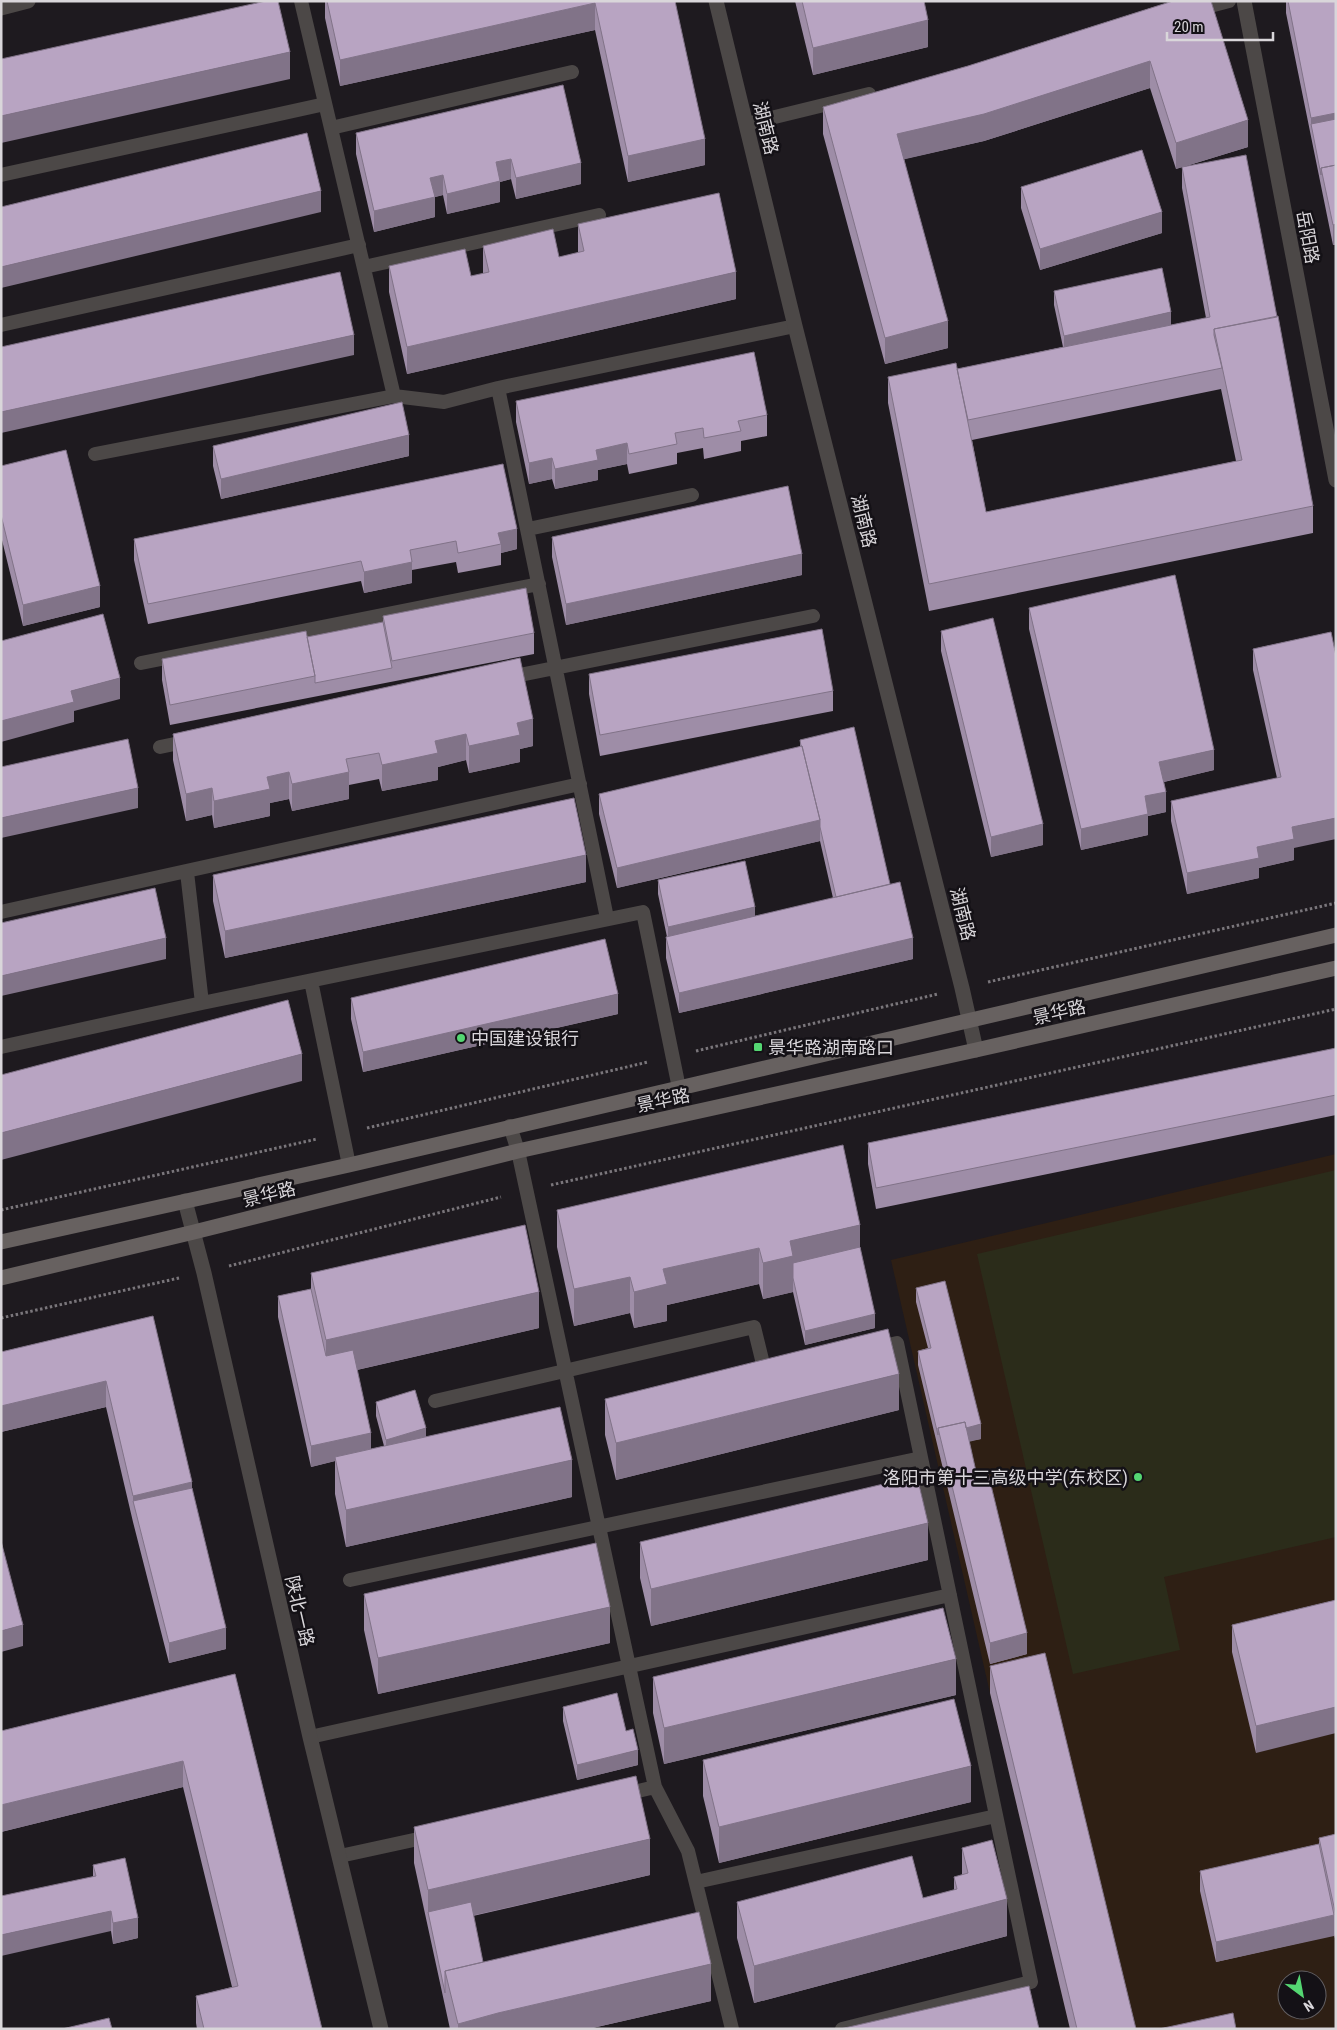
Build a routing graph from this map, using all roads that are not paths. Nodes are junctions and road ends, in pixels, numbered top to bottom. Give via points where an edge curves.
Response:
1 (28, 1) edge
2 (301, 1) edge
3 (716, 1) edge
4 (1229, 1) edge
5 (1244, 1) edge
6 (1, 8) edge
7 (1182, 14) edge
8 (572, 72) dead end
9 (879, 92) edge
10 (325, 104) junction
11 (746, 124) junction
12 (331, 128) junction
13 (1, 175) edge
14 (599, 215) dead end
15 (359, 245) junction
16 (364, 267) junction
17 (1, 325) edge
18 (795, 326) junction
19 (498, 388) junction
20 (394, 396) junction
21 (95, 454) dead end
22 (1336, 480) edge
23 (692, 495) dead end
24 (528, 529) junction
25 (539, 584) junction
26 (813, 616) dead end
27 (141, 663) dead end
28 (556, 668) junction
29 (488, 682) edge
30 (198, 740) edge
31 (160, 748) dead end
32 (580, 784) junction
33 (187, 872) junction
34 (1, 912) edge
35 (607, 918) junction
36 (1336, 935) edge
37 (1336, 968) edge
38 (310, 981) junction
39 (202, 1003) junction
40 (969, 1019) junction
41 (1, 1047) edge
42 (976, 1050) junction
43 (679, 1088) junction
44 (510, 1126) junction
45 (518, 1151) junction
46 (349, 1165) junction
47 (185, 1201) junction
48 (194, 1232) junction
49 (1, 1242) edge
50 (1, 1278) edge
51 (859, 1352) edge
52 (566, 1370) junction
53 (784, 1371) edge
54 (435, 1401) dead end
55 (921, 1458) junction
56 (599, 1527) junction
57 (350, 1580) dead end
58 (950, 1595) junction
59 (629, 1665) junction
60 (310, 1737) junction
61 (655, 1788) junction
62 (607, 1798) edge
63 (996, 1816) junction
64 (445, 1833) edge
65 (340, 1856) junction
66 (696, 1882) junction
67 (381, 2029) edge
68 (732, 2029) edge
69 (842, 2029) edge

1 - 6 street
2 - 10 lane
3 - 11 street, 湖南路
4 - 7 lane
5 - 22 street, 岳阳路
8 - 12 lane
9 - 11 lane
10 - 12 lane
10 - 13 lane
11 - 18 street, 湖南路
12 - 15 lane
14 - 16 lane
15 - 16 lane
15 - 17 lane
16 - 20 lane
18 - 19 lane
18 - 40 street, 湖南路
19 - 20 lane via 444,402
19 - 24 lane
20 - 21 lane
23 - 24 lane
24 - 25 lane
25 - 27 lane
25 - 28 lane
26 - 28 lane
28 - 29 lane
28 - 32 lane
30 - 31 lane
32 - 33 lane
32 - 35 lane
33 - 34 lane
33 - 39 lane
35 - 38 lane
35 - 43 lane via 643,912
36 - 40 main road, 景华路
37 - 42 main road, 景华路
38 - 39 lane
38 - 46 lane
39 - 41 lane
40 - 42 street, 湖南路
40 - 43 main road, 景华路
42 - 45 main road, 景华路
43 - 44 main road, 景华路
44 - 45 lane
44 - 46 main road, 景华路
45 - 48 main road, 景华路
45 - 52 lane
46 - 47 main road, 景华路
47 - 48 street, 陕北一路
47 - 49 main road, 景华路
48 - 50 main road, 景华路
48 - 60 street, 陕北一路
51 - 55 lane via 897,1343
52 - 53 lane via 754,1327 766,1376
52 - 54 lane
52 - 56 lane
55 - 56 lane
55 - 58 lane
56 - 57 lane
56 - 59 lane
58 - 59 lane
58 - 63 lane
59 - 60 lane
59 - 61 lane
60 - 65 street, 陕北一路
61 - 62 lane
61 - 66 lane via 688,1851
63 - 66 lane
63 - 69 lane via 1031,1982
64 - 65 lane
65 - 67 street, 陕北一路
66 - 68 lane via 699,1914

